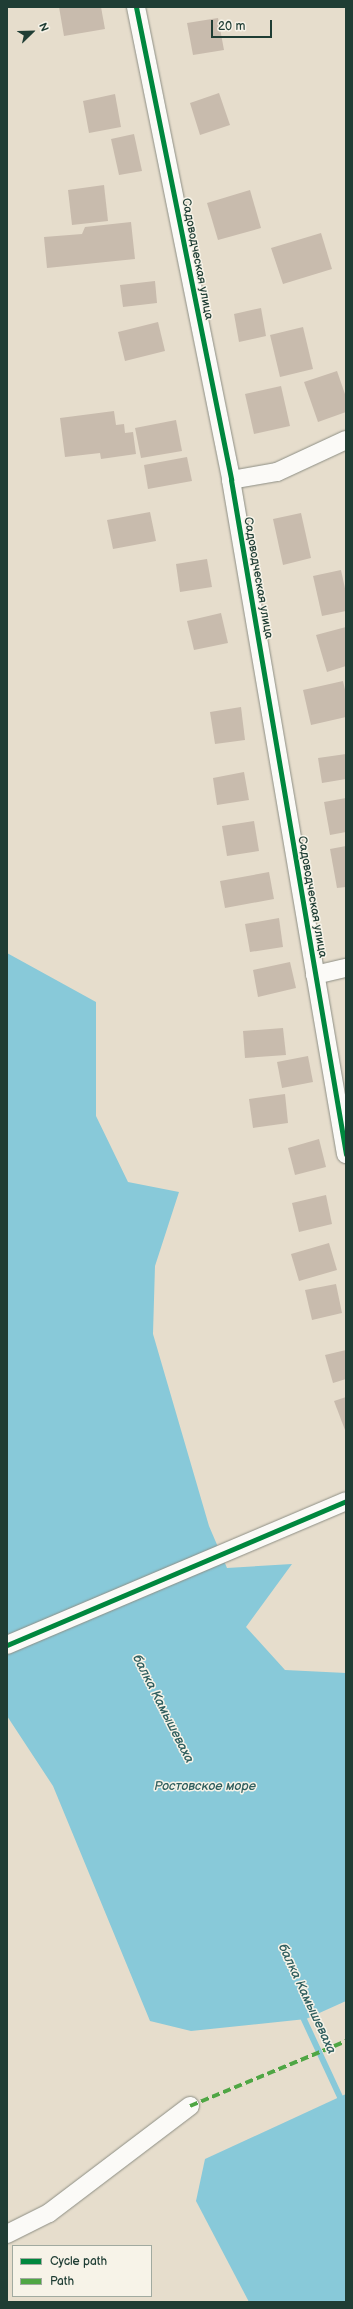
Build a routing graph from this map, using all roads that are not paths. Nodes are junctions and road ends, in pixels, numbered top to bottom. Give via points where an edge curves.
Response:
1 (136, 7) edge
2 (346, 440) edge
3 (231, 480) junction
4 (346, 968) edge
5 (315, 975) junction
6 (346, 1154) edge
7 (346, 1501) edge
8 (7, 1645) edge
9 (190, 2106) dead end
10 (7, 2234) edge

1 - 3 street, Садоводческая улица
2 - 3 street via 277,472
3 - 5 street, Садоводческая улица
4 - 5 street
5 - 6 street, Садоводческая улица
7 - 8 street
9 - 10 street via 49,2213

